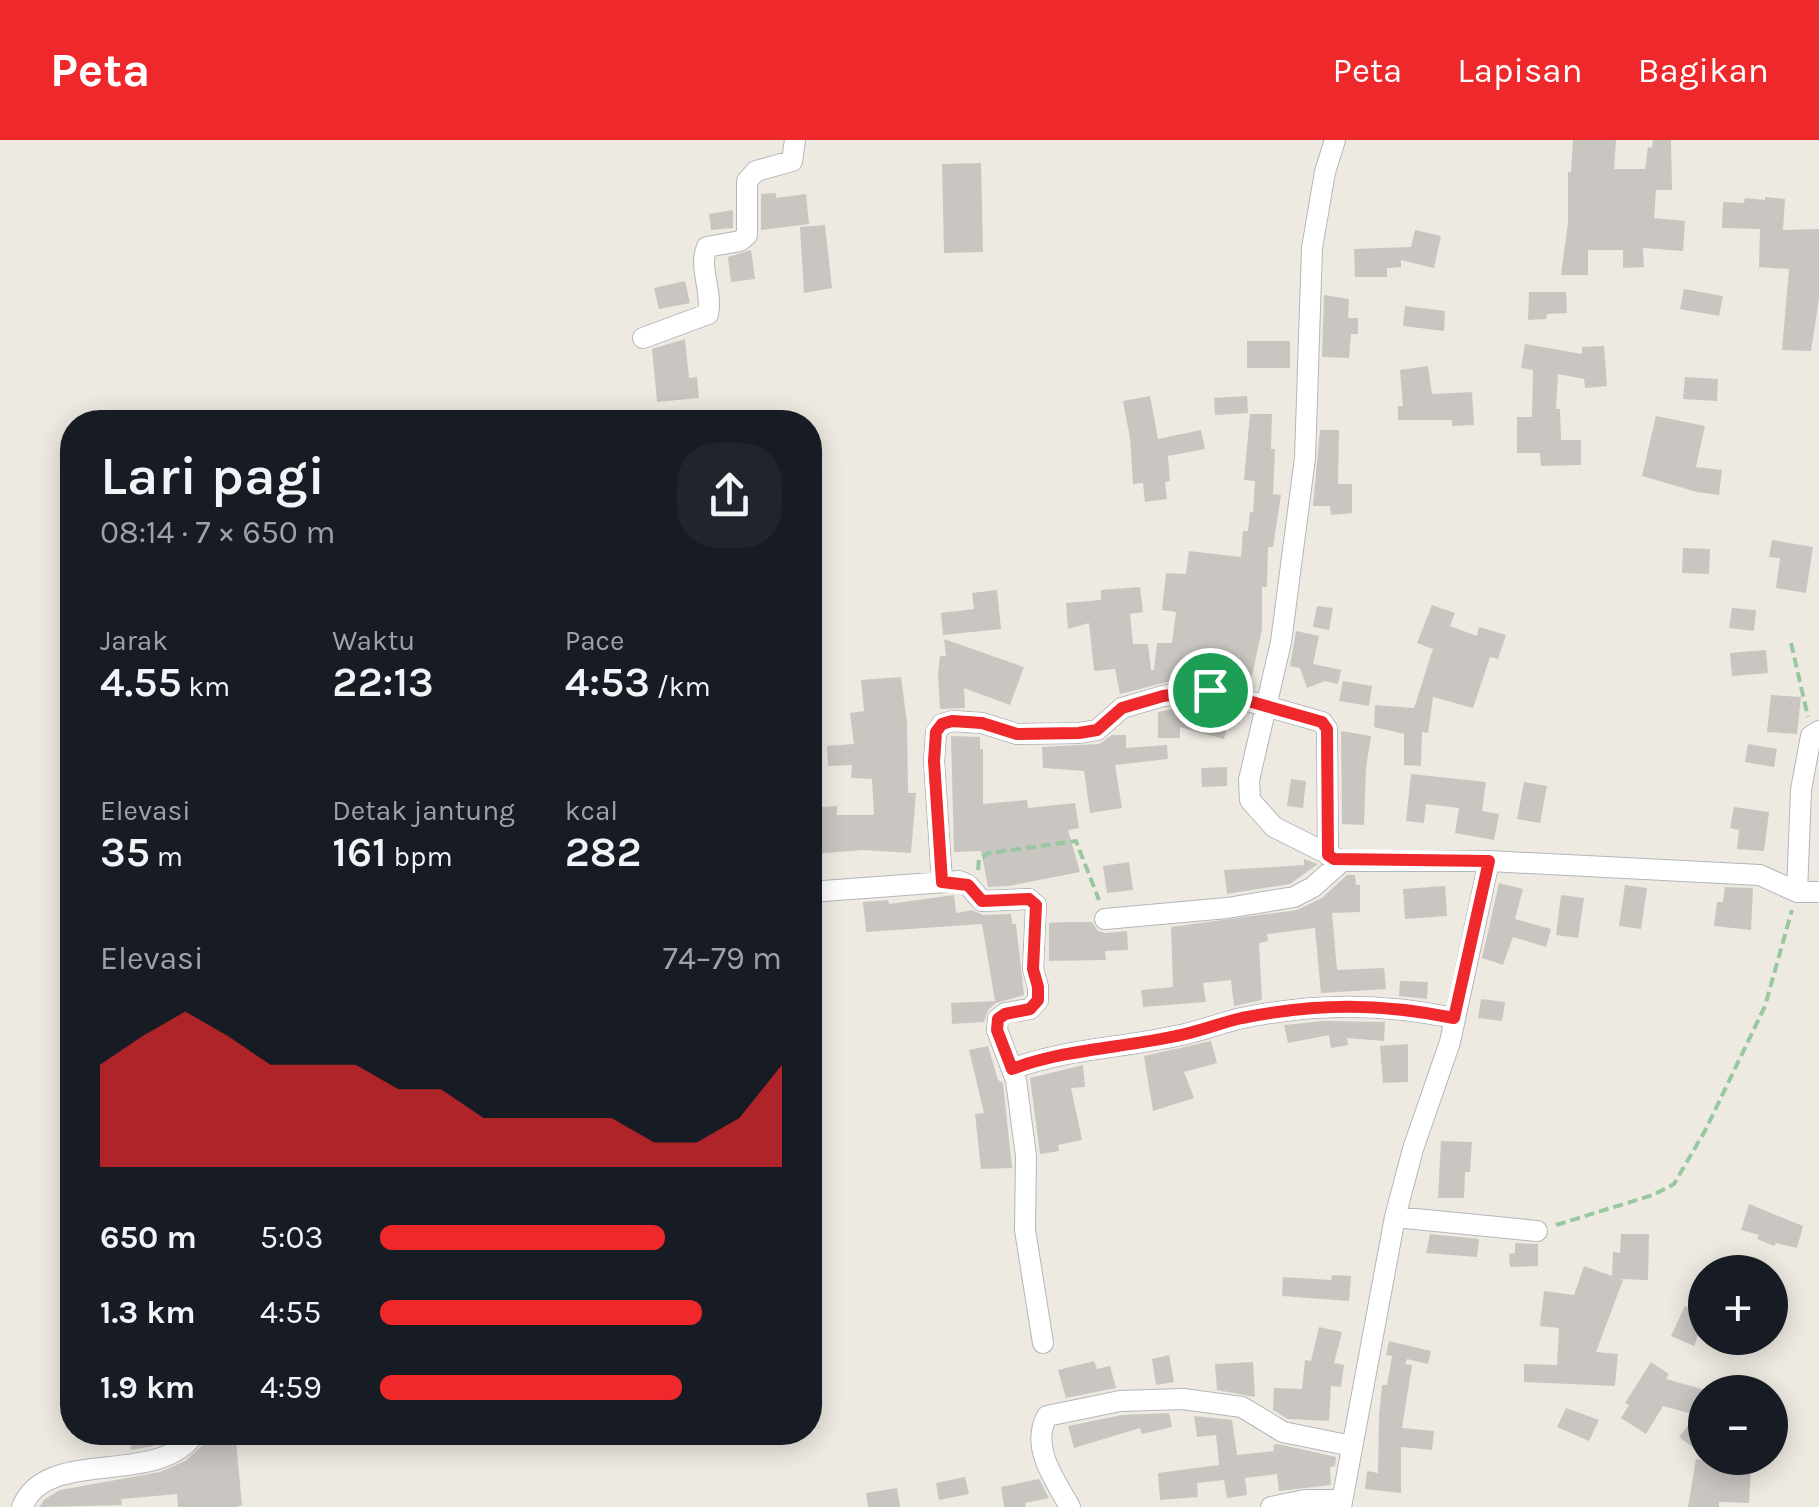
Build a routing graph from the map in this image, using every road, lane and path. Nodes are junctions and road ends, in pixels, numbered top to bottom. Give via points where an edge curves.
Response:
1 (795, 140) edge
2 (1335, 140) edge
3 (643, 338) dead end
4 (1790, 643) dead end
5 (1266, 707) junction
6 (1815, 734) edge
7 (1335, 858) junction
8 (1489, 861) junction
9 (942, 882) junction
10 (822, 891) edge
11 (1808, 892) edge
12 (982, 901) junction
13 (1106, 919) joint
14 (1454, 1018) junction
15 (1012, 1069) junction
16 (1395, 1217) junction
17 (1538, 1232) joint
18 (1043, 1343) dead end
19 (185, 1445) edge
20 (1352, 1446) junction
21 (1341, 1504) edge
22 (22, 1507) edge
23 (1070, 1507) edge
24 (1271, 1507) edge

1 - 3 street via 792,161 746,180 747,235 707,247 708,314
2 - 5 street via 1312,248 1305,458
4 - 6 path
5 - 7 street via 1327,729
5 - 7 street via 1250,800 1274,827
5 - 9 street via 1210,690 1122,708 1097,730 1079,733 1017,734 982,723 942,724 934,761
6 - 11 street via 1802,790
7 - 8 street
7 - 13 street via 1314,888 1294,897
8 - 11 street via 1760,875
8 - 14 street
9 - 10 street
9 - 12 street via 968,885
11 - 17 path via 1776,961 1766,1006 1674,1184
12 - 13 path via 983,855 1069,840 1080,846
12 - 15 street via 1029,899 1036,905 1038,1000 998,1019
14 - 15 street via 1398,1007 1306,1007
14 - 16 street
15 - 18 street via 1026,1156 1024,1230
16 - 17 street
16 - 20 street
19 - 22 street via 160,1458 53,1476 28,1492
20 - 21 street
20 - 23 street via 1284,1432 1242,1407 1120,1400 1047,1416 1044,1459
21 - 24 street via 1305,1500

